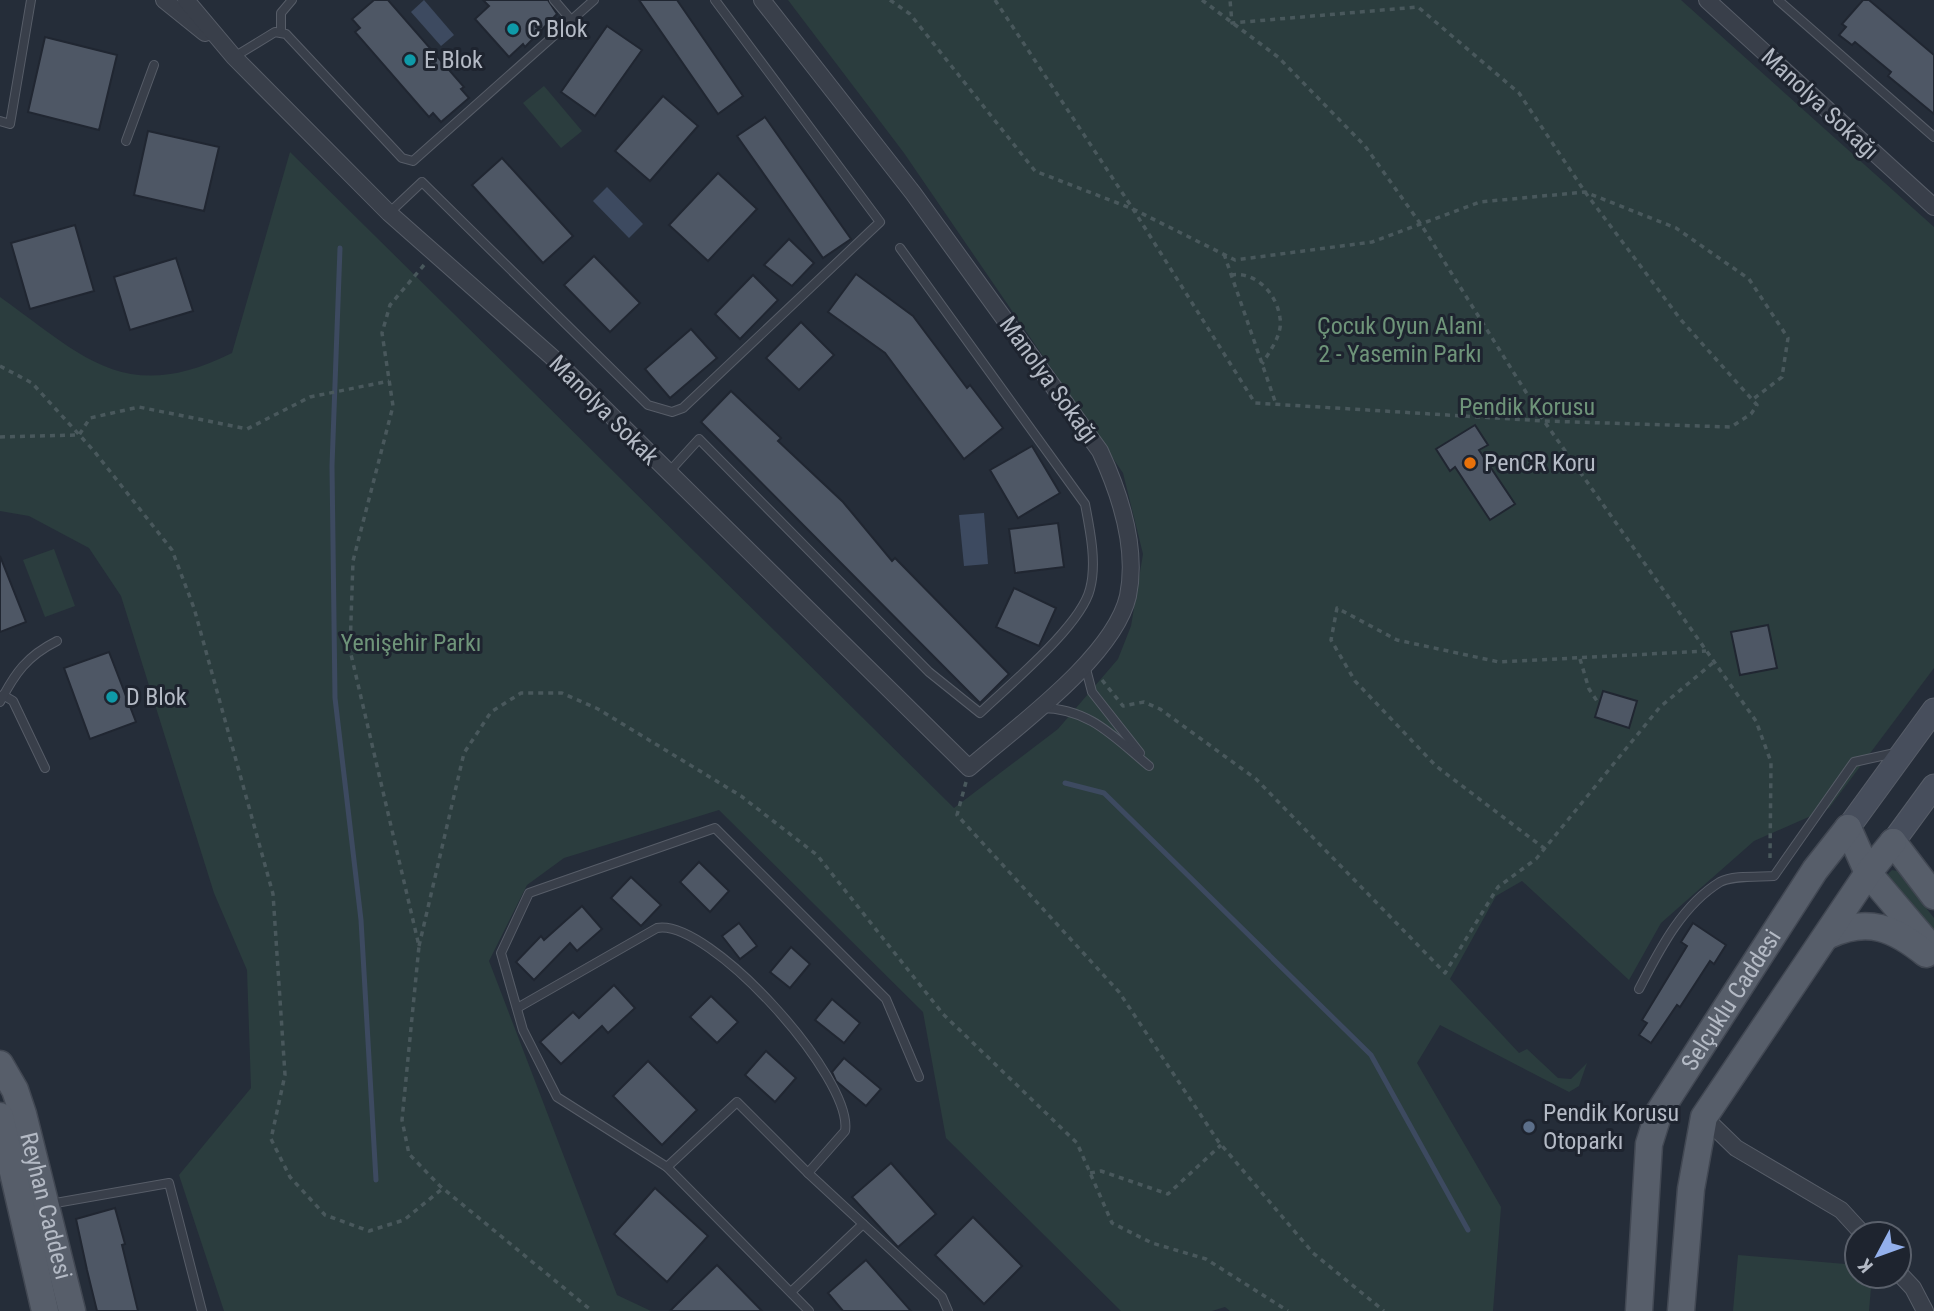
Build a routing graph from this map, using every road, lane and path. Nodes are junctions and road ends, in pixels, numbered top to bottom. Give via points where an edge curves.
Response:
1 (32, 0) edge
2 (164, 0) edge
3 (187, 0) edge
4 (292, 0) edge
5 (554, 0) edge
6 (594, 0) edge
7 (715, 0) edge
8 (762, 0) edge
9 (890, 0) edge
10 (995, 0) edge
11 (1202, 0) edge
12 (1230, 0) edge
13 (1707, 0) edge
14 (1778, 0) edge
15 (572, 21) junction
16 (1233, 23) junction
17 (281, 32) junction
18 (234, 57) junction
19 (154, 65) dead end
20 (0, 121) edge
21 (1934, 137) edge
22 (126, 141) dead end
23 (1585, 192) junction
24 (1934, 207) edge
25 (1133, 209) junction
26 (389, 213) junction
27 (1422, 226) junction
28 (900, 248) dead end
29 (435, 253) junction
30 (1224, 254) junction
31 (1231, 275) junction
32 (1262, 364) junction
33 (0, 366) edge
34 (389, 381) junction
35 (1752, 400) junction
36 (1276, 404) junction
37 (1544, 421) junction
38 (79, 435) junction
39 (0, 437) edge
40 (668, 473) junction
41 (57, 641) dead end
42 (1706, 651) junction
43 (1580, 659) junction
44 (1714, 662) junction
45 (1085, 665) junction
46 (2, 698) edge
47 (1599, 704) dead end
48 (1037, 708) junction
49 (1934, 710) edge
50 (1904, 751) junction
51 (45, 768) dead end
52 (969, 768) junction
53 (1934, 786) edge
54 (1848, 828) junction
55 (1893, 842) junction
56 (1545, 849) junction
57 (1868, 873) junction
58 (1774, 876) junction
59 (1934, 896) edge
60 (1829, 935) junction
61 (1934, 951) edge
62 (1934, 960) edge
63 (1639, 989) dead end
64 (519, 1007) junction
65 (0, 1064) edge
66 (919, 1077) dead end
67 (0, 1116) edge
68 (1704, 1117) junction
69 (1221, 1145) junction
70 (667, 1167) junction
71 (808, 1173) junction
72 (1090, 1173) dead end
73 (442, 1188) junction
74 (45, 1205) junction
75 (1850, 1220) edge
76 (863, 1224) junction
77 (1913, 1288) edge
78 (791, 1292) junction
79 (45, 1311) edge
80 (72, 1311) edge
81 (202, 1311) edge
82 (592, 1311) edge
83 (809, 1311) edge
84 (948, 1311) edge
85 (1384, 1311) edge
86 (1639, 1311) edge
87 (1681, 1311) edge
88 (1925, 1311) edge

1 - 20 lane via 10,124
2 - 18 street, Manolya Sokak
3 - 18 street, Manolya Sokak
4 - 17 lane via 281,13
5 - 15 lane
6 - 15 lane
7 - 26 lane via 880,222 683,408 672,412 648,405 422,182
8 - 45 street, Manolya Sokağı via 913,193 1100,450 1124,517 1130,555 1128,596 1117,624
9 - 25 path via 910,14 1035,171
10 - 25 path
11 - 16 path
12 - 16 path
13 - 24 street, Manolya Sokağı
14 - 21 lane
15 - 17 lane via 413,161 407,161
16 - 23 path via 1418,7 1519,93
16 - 27 path via 1278,58 1365,146
17 - 18 lane
18 - 26 street, Manolya Sokak
19 - 22 lane
23 - 27 path via 1480,202
23 - 35 path via 1681,320
23 - 35 path via 1676,228 1749,279 1788,338 1782,377
25 - 30 path
25 - 36 path via 1255,403
26 - 29 street, Manolya Sokak
27 - 30 path via 1372,242 1235,260
27 - 37 path
28 - 40 lane via 1085,504 1090,532 1090,590 1078,616 980,713 929,672 699,439
29 - 34 path via 390,305 382,333
29 - 40 street, Manolya Sokak via 552,357
30 - 31 path
31 - 32 path
31 - 32 path via 1255,278 1273,299 1281,319 1275,343
32 - 36 path
33 - 38 path via 32,383
34 - 38 path via 310,397 247,429 139,407 90,418
34 - 73 path via 393,406 353,561 350,650 419,946 402,1120 409,1154
35 - 37 path via 1757,405 1751,414 1731,427
36 - 37 path
37 - 42 path
38 - 39 path
38 - 73 path via 172,550 198,621 273,894 285,1075 271,1139 290,1177 325,1215 369,1231 404,1220
40 - 52 street, Manolya Sokak
41 - 46 lane via 26,660
42 - 43 path
42 - 44 path
43 - 47 path
43 - 56 path via 1499,662 1397,640 1337,608 1331,640 1356,681 1436,766
44 - 56 path via 1660,707
44 - 58 path via 1756,721 1771,762 1770,858
45 - 48 street, Manolya Sokağı
45 - 48 lane via 1092,692 1149,766 1094,721 1064,708
45 - 56 path via 1123,706 1144,702 1160,709 1256,779 1445,973 1498,887
46 - 51 lane via 12,701
48 - 52 street, Manolya Sokağı
49 - 50 main road, Selçuklu Caddesi
50 - 54 main road, Selçuklu Caddesi
50 - 58 lane via 1854,762
52 - 69 path via 957,816 1119,992
53 - 55 main road, Selçuklu Caddesi
54 - 55 main road
54 - 57 main road
54 - 86 main road, Selçuklu Caddesi via 1815,870 1659,1112 1649,1144
55 - 57 main road, Selçuklu Caddesi
55 - 59 main road
57 - 60 main road, Selçuklu Caddesi
57 - 61 main road
58 - 63 lane via 1722,881 1665,939
60 - 62 main road via 1849,926 1870,925 1891,931
60 - 68 main road, Selçuklu Caddesi
64 - 66 lane via 501,953 529,893 715,828 886,999
64 - 70 lane via 523,1030 557,1097
64 - 71 lane via 657,928 674,929 702,943 794,1026 835,1091 845,1131
65 - 74 main road, Reyhan Caddesi via 23,1114
67 - 79 main road, Reyhan Caddesi
68 - 75 street via 1736,1148 1841,1210
68 - 87 main road, Selçuklu Caddesi via 1691,1189
69 - 72 path via 1168,1194 1101,1171
69 - 85 path via 1313,1253
70 - 71 lane via 737,1102
70 - 78 lane
71 - 76 lane
73 - 82 path
74 - 80 main road, Reyhan Caddesi
74 - 81 lane via 169,1183
76 - 78 lane
76 - 84 lane via 942,1297
77 - 88 street
78 - 83 lane

